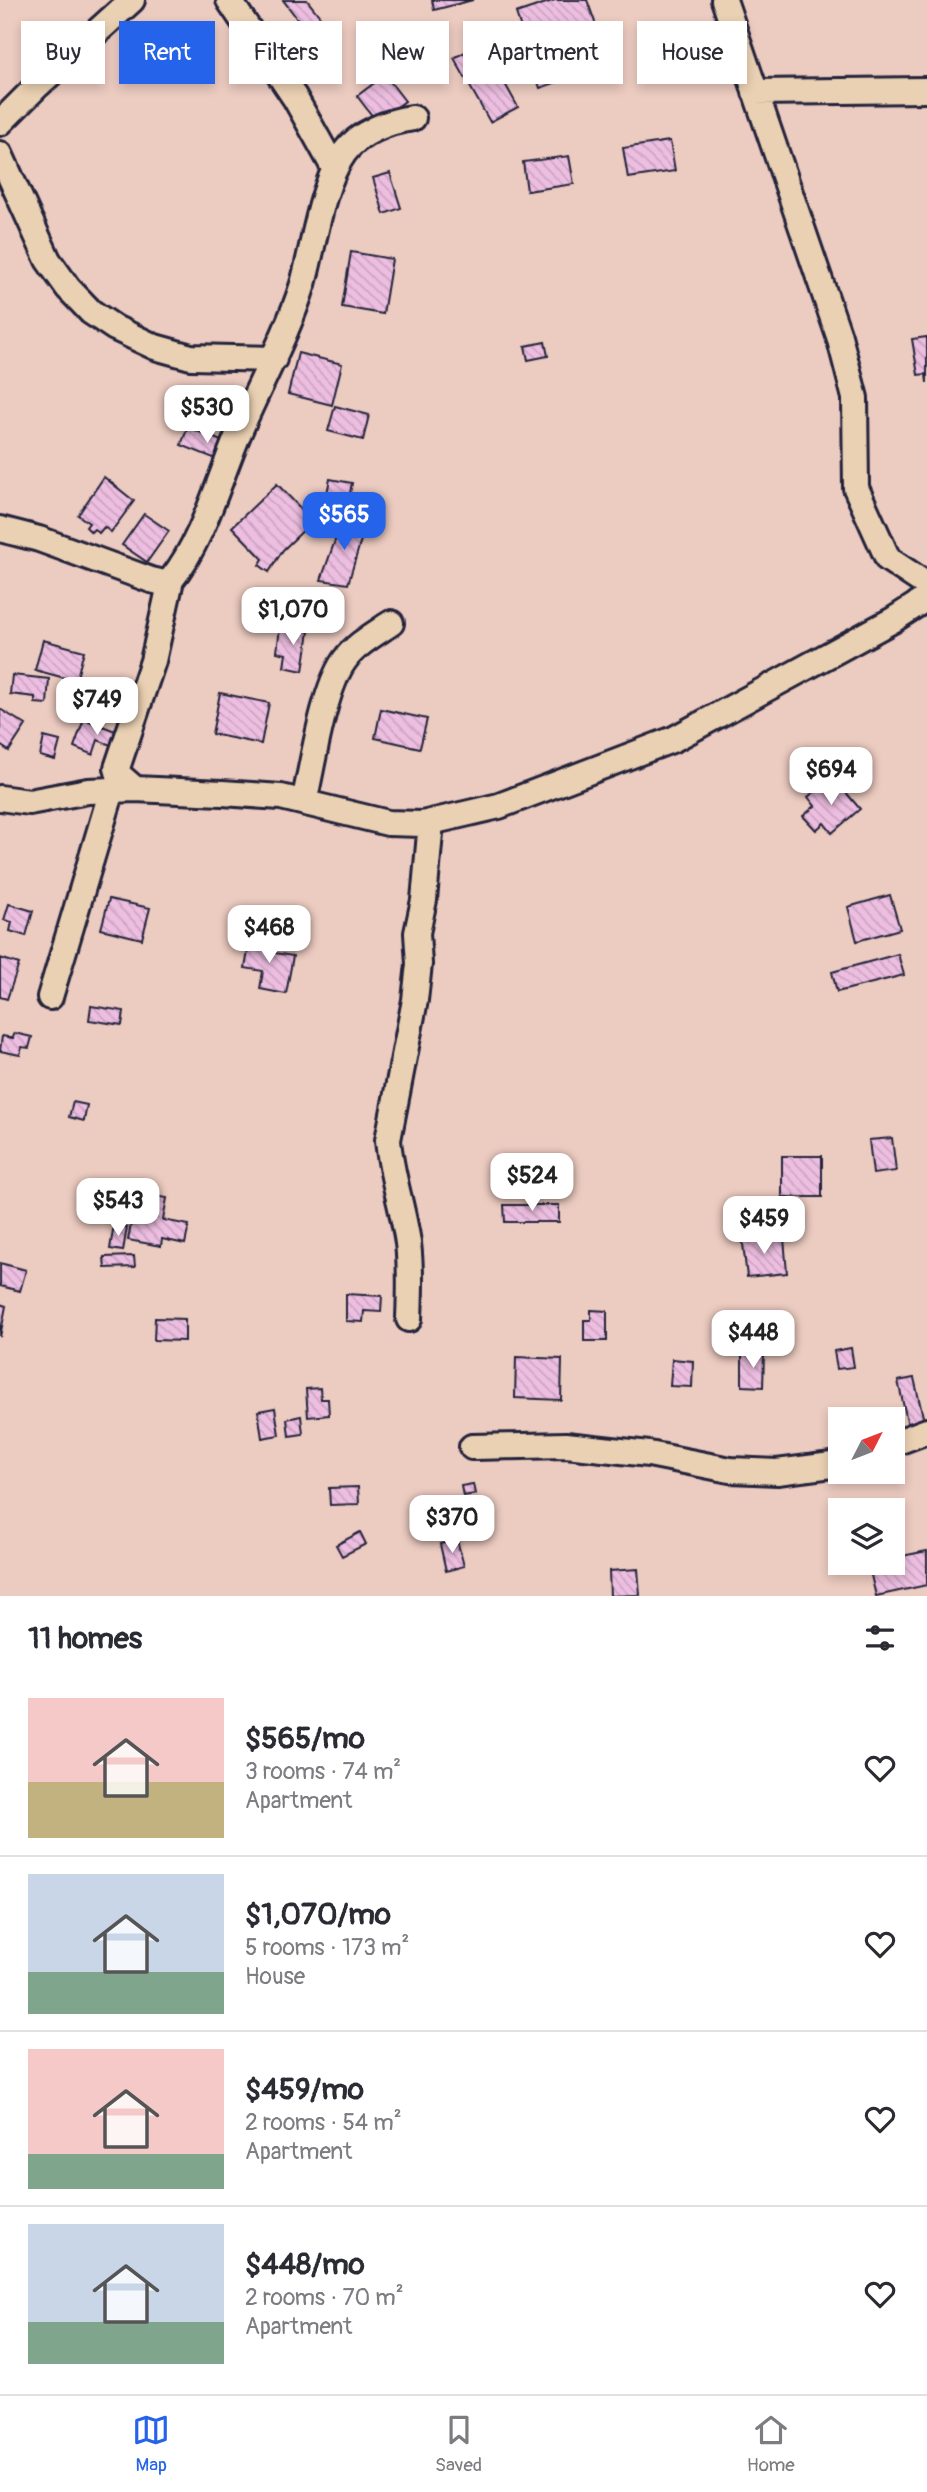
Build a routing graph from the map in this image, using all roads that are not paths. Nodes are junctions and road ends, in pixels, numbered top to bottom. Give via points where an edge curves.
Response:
1 (132, 0) edge
2 (229, 0) edge
3 (724, 0) edge
4 (927, 90) edge
5 (755, 92) junction
6 (413, 118) dead end
7 (0, 123) edge
8 (0, 154) edge
9 (334, 168) junction
10 (274, 359) junction
11 (0, 529) edge
12 (172, 580) junction
13 (927, 585) edge
14 (927, 598) edge
15 (391, 623) dead end
16 (123, 789) junction
17 (0, 798) edge
18 (304, 802) junction
19 (431, 822) junction
20 (50, 997) dead end
21 (409, 1319) dead end
22 (927, 1431) edge
23 (905, 1439) edge
24 (472, 1447) dead end
25 (828, 1466) edge

1 - 7 street
2 - 9 street via 295,98
3 - 5 street
4 - 5 street
5 - 13 street via 855,398 856,488 888,559
6 - 9 street via 395,120 352,142
8 - 10 street via 48,260 91,312 155,347 191,357
9 - 10 street via 298,300
10 - 12 street via 240,429 206,519
11 - 12 street via 151,580
12 - 16 street via 153,661 117,768
14 - 19 street via 674,739 499,806
15 - 18 street via 350,654 333,683
16 - 17 street via 29,802
16 - 18 street
16 - 20 street
18 - 19 street via 388,823
19 - 21 street via 417,933 415,1000 388,1140 408,1241
22 - 23 street
24 - 25 street via 566,1445 649,1454 730,1470 777,1472

